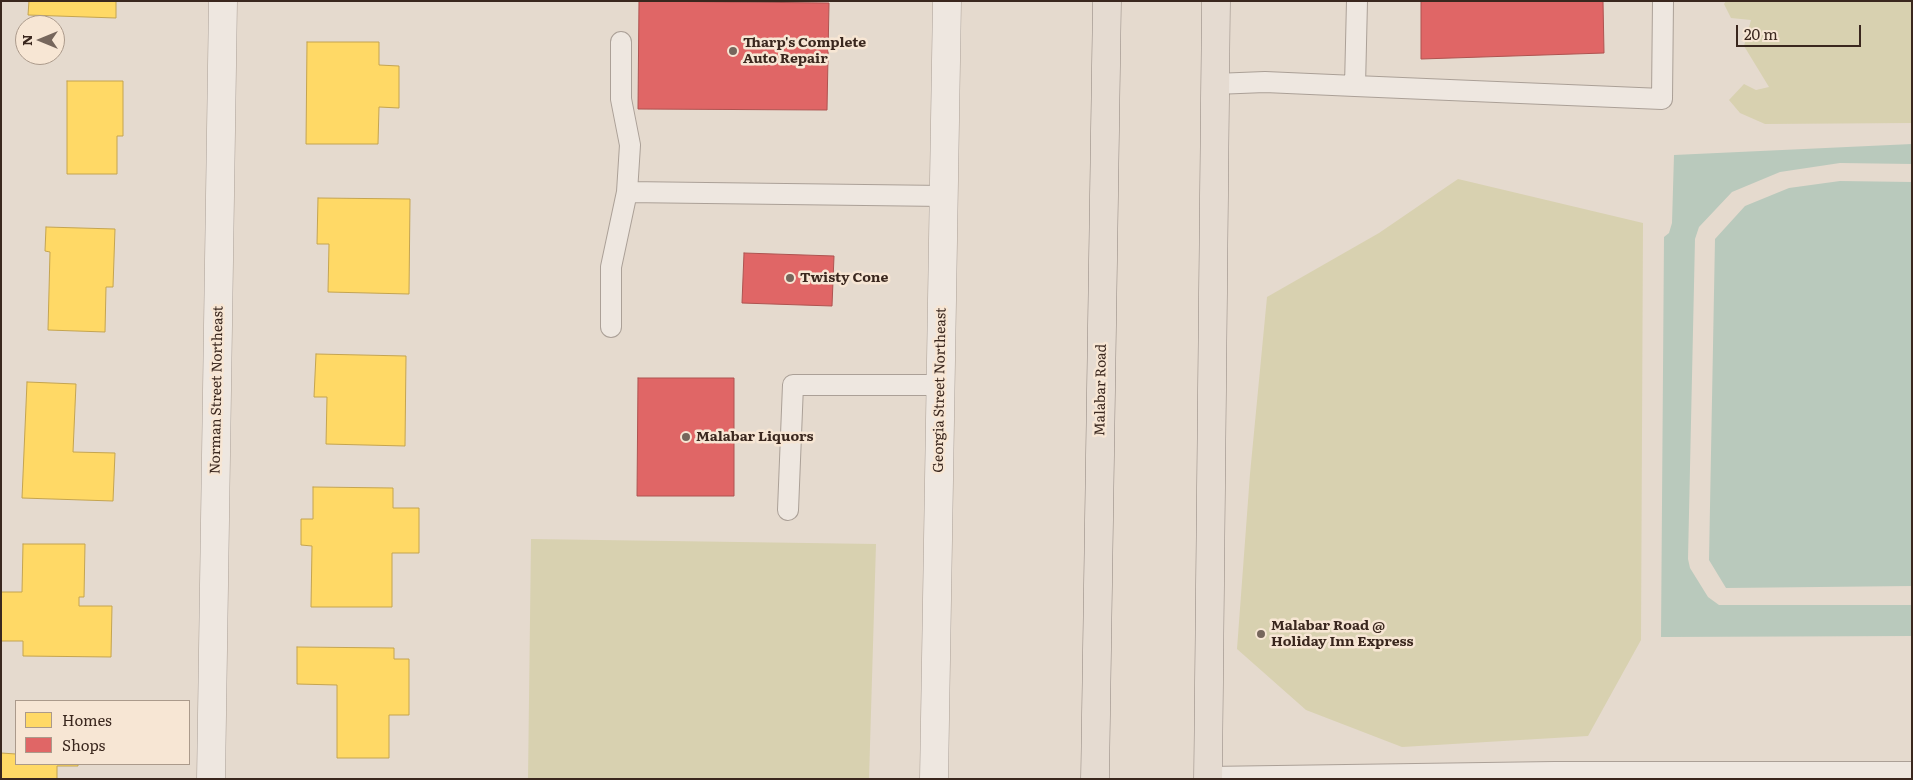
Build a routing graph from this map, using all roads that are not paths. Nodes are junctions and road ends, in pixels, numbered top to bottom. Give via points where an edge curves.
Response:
1 (223, 1) edge
2 (947, 1) edge
3 (1107, 1) edge
4 (1202, 1) edge
5 (1216, 1) edge
6 (1356, 1) edge
7 (1663, 1) edge
8 (1215, 35) junction
9 (621, 42) dead end
10 (1215, 84) junction
11 (1355, 86) junction
12 (626, 192) junction
13 (944, 196) junction
14 (611, 327) dead end
15 (940, 385) junction
16 (788, 510) dead end
17 (1912, 772) edge
18 (1760, 775) edge
19 (1874, 775) edge
20 (1208, 778) edge
21 (211, 779) edge
22 (934, 779) edge
23 (1095, 779) edge

1 - 21 street, Norman Street Northeast
2 - 13 street, Georgia Street Northeast
3 - 23 main road, Malabar Road
4 - 8 main road
5 - 8 main road
6 - 11 lane
7 - 11 lane via 1662,99
8 - 10 main road
9 - 12 lane via 621,99 630,145
10 - 11 lane via 1265,82
10 - 20 main road
12 - 13 lane
12 - 14 lane via 611,266
13 - 15 street, Georgia Street Northeast
15 - 16 lane via 793,384
15 - 22 street, Georgia Street Northeast
17 - 19 lane
18 - 19 lane
18 - 20 lane

